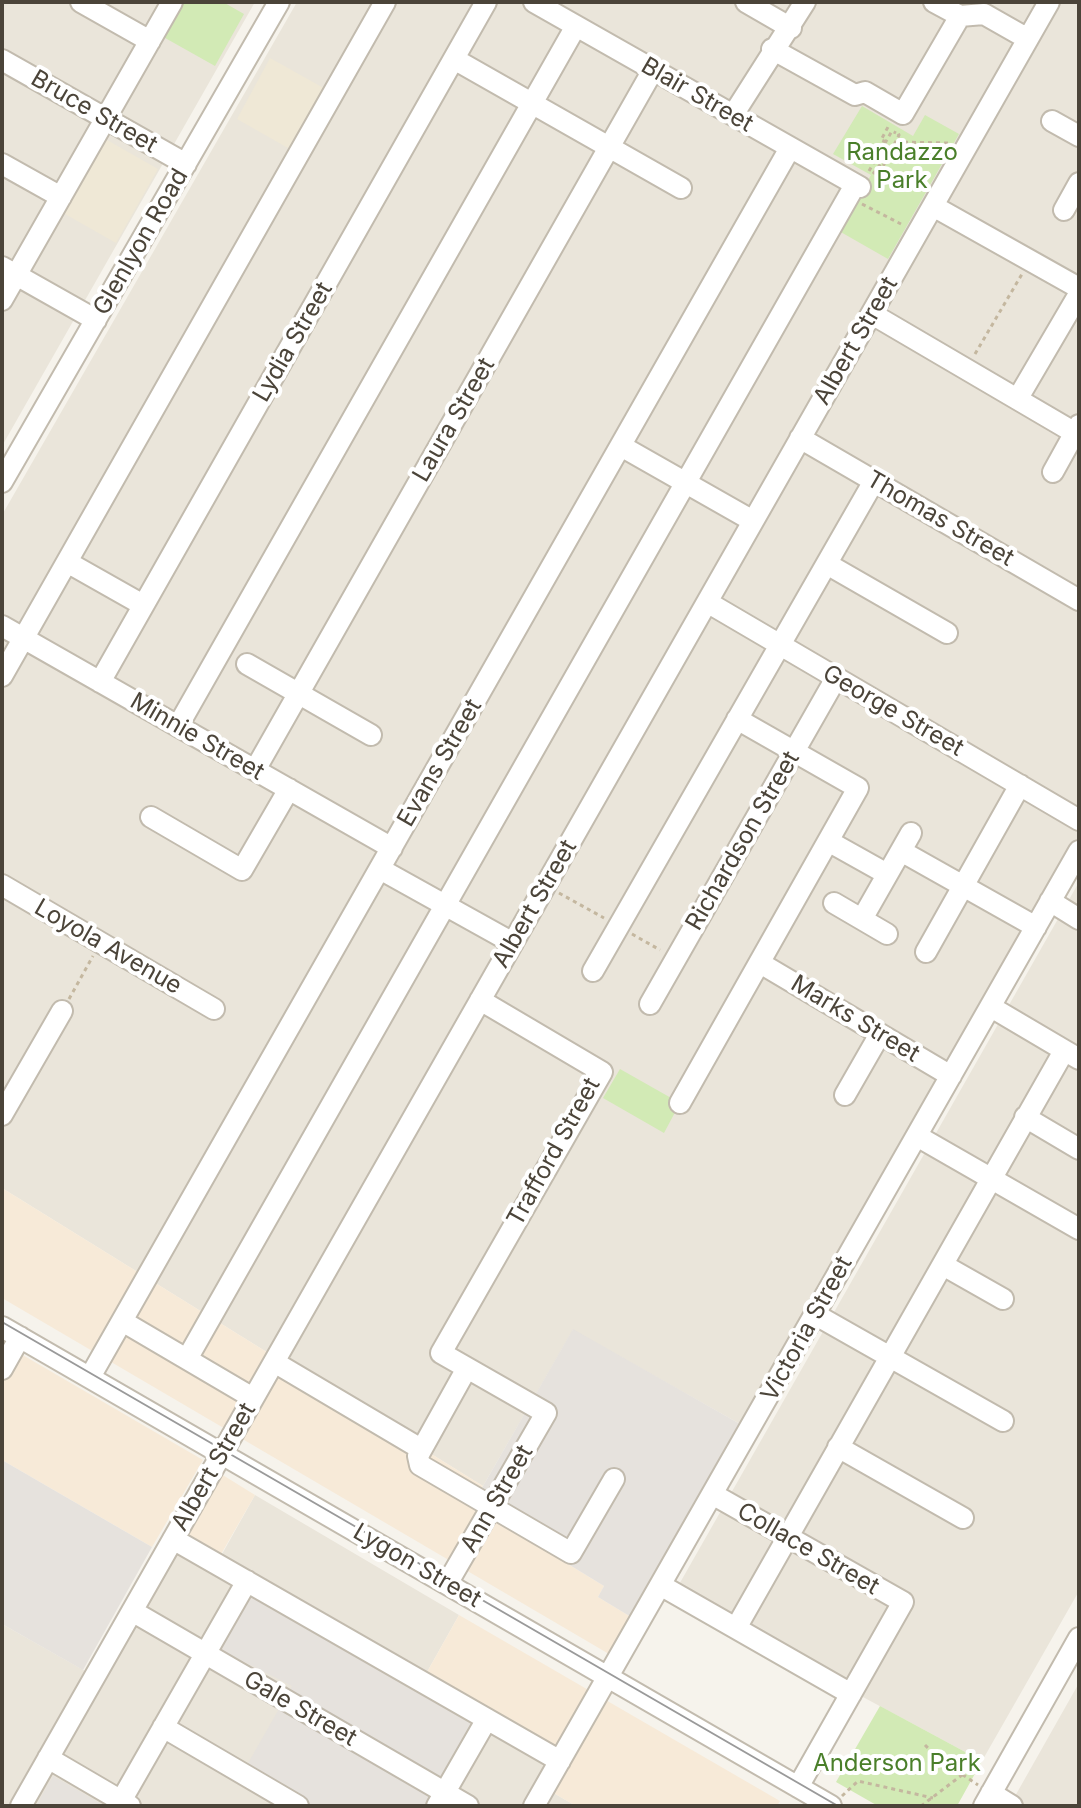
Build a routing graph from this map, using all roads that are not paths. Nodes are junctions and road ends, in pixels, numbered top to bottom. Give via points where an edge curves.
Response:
1 (81, 2) edge
2 (172, 2) edge
3 (385, 2) edge
4 (486, 2) edge
5 (534, 2) edge
6 (746, 2) edge
7 (805, 2) edge
8 (934, 2) edge
9 (1049, 2) edge
10 (271, 5) edge
11 (960, 16) junction
12 (576, 26) junction
13 (791, 28) junction
14 (1028, 39) junction
15 (150, 41) junction
16 (772, 49) junction
17 (454, 59) junction
18 (2, 60) edge
19 (653, 70) junction
20 (532, 103) junction
21 (733, 115) junction
22 (106, 119) junction
23 (1052, 121) dead end
24 (1079, 136) edge
25 (609, 147) junction
26 (790, 148) junction
27 (2, 164) edge
28 (186, 164) junction
29 (1079, 183) edge
30 (681, 188) dead end
31 (61, 197) junction
32 (933, 206) junction
33 (1064, 210) dead end
34 (9, 271) edge
35 (1079, 291) edge
36 (2, 300) edge
37 (872, 314) junction
38 (96, 320) junction
39 (1018, 398) junction
40 (1077, 429) edge
41 (800, 438) junction
42 (621, 446) junction
43 (1053, 472) dead end
44 (3, 477) edge
45 (874, 481) junction
46 (685, 482) junction
47 (753, 521) junction
48 (67, 562) junction
49 (827, 564) junction
50 (1079, 600) edge
51 (707, 602) junction
52 (143, 605) junction
53 (2, 626) edge
54 (947, 633) dead end
55 (24, 638) junction
56 (780, 645) junction
57 (247, 664) dead end
58 (2, 676) edge
59 (836, 678) junction
60 (100, 682) junction
61 (298, 693) junction
62 (737, 719) junction
63 (178, 726) junction
64 (371, 735) dead end
65 (794, 752) junction
66 (255, 770) junction
67 (1020, 785) junction
68 (289, 789) junction
69 (151, 817) dead end
70 (1079, 820) edge
71 (911, 833) dead end
72 (828, 841) junction
73 (392, 848) junction
74 (901, 851) junction
75 (1079, 851) edge
76 (380, 869) junction
77 (887, 874) junction
78 (2, 885) edge
79 (963, 887) junction
80 (1050, 901) junction
81 (834, 903) dead end
82 (445, 905) junction
83 (862, 919) junction
84 (1079, 919) edge
85 (1036, 927) junction
86 (887, 934) dead end
87 (513, 943) junction
88 (926, 952) dead end
89 (760, 963) junction
90 (593, 971) dead end
91 (480, 1000) junction
92 (650, 1004) dead end
93 (991, 1007) junction
94 (214, 1009) dead end
95 (62, 1011) road end
96 (880, 1034) junction
97 (1072, 1055) edge
98 (951, 1076) junction
99 (845, 1095) dead end
100 (680, 1103) dead end
101 (2, 1115) edge
102 (1025, 1117) junction
103 (917, 1136) junction
104 (1079, 1149) edge
105 (991, 1179) junction
106 (1079, 1229) edge
107 (943, 1265) junction
108 (1003, 1299) dead end
109 (816, 1315) junction
110 (122, 1321) junction
111 (2, 1327) edge
112 (20, 1337) junction
113 (890, 1357) junction
114 (187, 1359) junction
115 (274, 1362) junction
116 (467, 1368) junction
117 (2, 1369) edge
118 (90, 1377) junction
119 (253, 1398) junction
120 (1003, 1421) dead end
121 (838, 1447) junction
122 (421, 1449) junction
123 (221, 1454) junction
124 (614, 1479) dead end
125 (714, 1495) junction
126 (492, 1507) junction
127 (963, 1518) dead end
128 (787, 1537) junction
129 (173, 1539) junction
130 (247, 1581) junction
131 (447, 1584) junction
132 (662, 1586) junction
133 (132, 1611) junction
134 (736, 1628) junction
135 (1079, 1638) edge
136 (205, 1653) junction
137 (609, 1677) junction
138 (851, 1694) junction
139 (487, 1719) junction
140 (163, 1727) junction
141 (48, 1758) junction
142 (560, 1761) junction
143 (798, 1787) junction
144 (441, 1799) edge
145 (988, 1800) edge
146 (126, 1803) edge
147 (21, 1806) edge
148 (298, 1806) edge
149 (468, 1806) edge
150 (534, 1806) edge
151 (834, 1806) edge
152 (1012, 1806) edge

1 - 15 street
2 - 15 street
3 - 48 street
4 - 17 street, Lydia Street
5 - 12 street, Blair Street
6 - 13 street
7 - 13 street
8 - 11 street
9 - 14 street, Albert Street
10 - 28 street, Glenlyon Road
11 - 14 street via 984,14
11 - 16 street via 896,120 865,92 855,95
12 - 19 street, Blair Street
12 - 20 street
13 - 16 street
14 - 32 street, Albert Street
15 - 22 street
16 - 21 street
17 - 20 street
17 - 52 street, Lydia Street
18 - 22 street, Bruce Street
19 - 21 street, Blair Street
19 - 25 street, Laura Street
20 - 25 street
20 - 63 street
21 - 26 street, Blair Street
22 - 28 street, Bruce Street
22 - 31 street
23 - 24 street
25 - 30 street
25 - 61 street, Laura Street
26 - 42 street, Evans Street
26 - 46 street, Blair Street via 864,185
27 - 31 street
28 - 38 street, Glenlyon Road
29 - 33 street
31 - 34 street
32 - 35 street
32 - 37 street, Albert Street
34 - 36 street
34 - 38 street
35 - 39 street
37 - 39 street
37 - 41 street, Albert Street
38 - 44 street, Glenlyon Road
39 - 40 street
40 - 43 street
41 - 45 street, Thomas Street
41 - 47 street, Albert Street
42 - 46 street
42 - 73 street, Evans Street
45 - 49 street
45 - 50 street, Thomas Street
46 - 47 street
46 - 82 street
47 - 51 street, Albert Street
48 - 52 street
48 - 55 street
49 - 54 street
49 - 56 street
51 - 56 street, George Street
51 - 87 street, Albert Street
52 - 60 street, Lydia Street
53 - 55 street, Minnie Street
55 - 58 street
55 - 60 street, Minnie Street
56 - 59 street, George Street
56 - 62 street
57 - 61 street
59 - 65 street, Richardson Street
59 - 67 street, George Street
60 - 63 street, Minnie Street
61 - 64 street
61 - 66 street, Laura Street
62 - 65 street
62 - 90 street
63 - 66 street, Minnie Street
65 - 72 street via 858,788
65 - 92 street, Richardson Street
66 - 68 street, Minnie Street
67 - 70 street, George Street
67 - 79 street
68 - 69 street via 242,870
68 - 73 street, Minnie Street
71 - 74 street
72 - 77 street
72 - 89 street
73 - 76 street, Evans Street
74 - 77 street
74 - 79 street
75 - 80 street, Victoria Street
76 - 82 street
76 - 110 street, Evans Street
77 - 83 street
78 - 94 street, Loyola Avenue
79 - 85 street
79 - 88 street
80 - 84 street
80 - 85 street, Victoria Street
81 - 83 street
82 - 87 street
82 - 114 street
83 - 86 street
85 - 93 street, Victoria Street
87 - 91 street, Albert Street
89 - 96 street, Marks Street
89 - 100 street
91 - 115 street, Albert Street
91 - 116 street, Trafford Street via 602,1072 441,1353
93 - 97 street
93 - 98 street, Victoria Street
95 - 101 street
96 - 98 street, Marks Street
96 - 99 street
97 - 102 street
98 - 103 street, Victoria Street
102 - 104 street
102 - 105 street
103 - 105 street
103 - 109 street, Victoria Street
105 - 106 street
105 - 107 street
107 - 108 street
107 - 113 street
109 - 113 street
109 - 125 street, Victoria Street
110 - 114 street
110 - 118 street, Evans Street
111 - 112 street, Lygon Street
112 - 117 street
112 - 118 street, Lygon Street
113 - 120 street
113 - 121 street
114 - 119 street
115 - 119 street, Albert Street
115 - 122 street
116 - 122 street
116 - 126 street, Ann Street via 546,1413
118 - 123 street, Lygon Street
119 - 123 street, Albert Street
121 - 127 street
121 - 128 street
122 - 126 street via 420,1465
123 - 129 street, Albert Street
123 - 131 street, Lygon Street
124 - 126 street via 571,1553
125 - 128 street, Collace Street
125 - 132 street, Victoria Street
126 - 131 street, Ann Street
128 - 134 street
128 - 138 street, Collace Street via 903,1602
129 - 130 street
129 - 133 street, Albert Street
130 - 136 street
130 - 139 street
131 - 137 street, Lygon Street
132 - 134 street
132 - 137 street, Victoria Street
133 - 136 street, Gale Street
133 - 141 street, Albert Street
134 - 138 street
135 - 145 street
136 - 140 street
136 - 144 street, Gale Street
137 - 142 street, Victoria Street
137 - 143 street, Lygon Street
138 - 143 street
139 - 142 street
139 - 144 street
140 - 146 street
140 - 148 street
141 - 146 street
141 - 147 street, Albert Street
142 - 150 street, Victoria Street
143 - 151 street, Lygon Street
144 - 149 street, Gale Street
145 - 152 street

